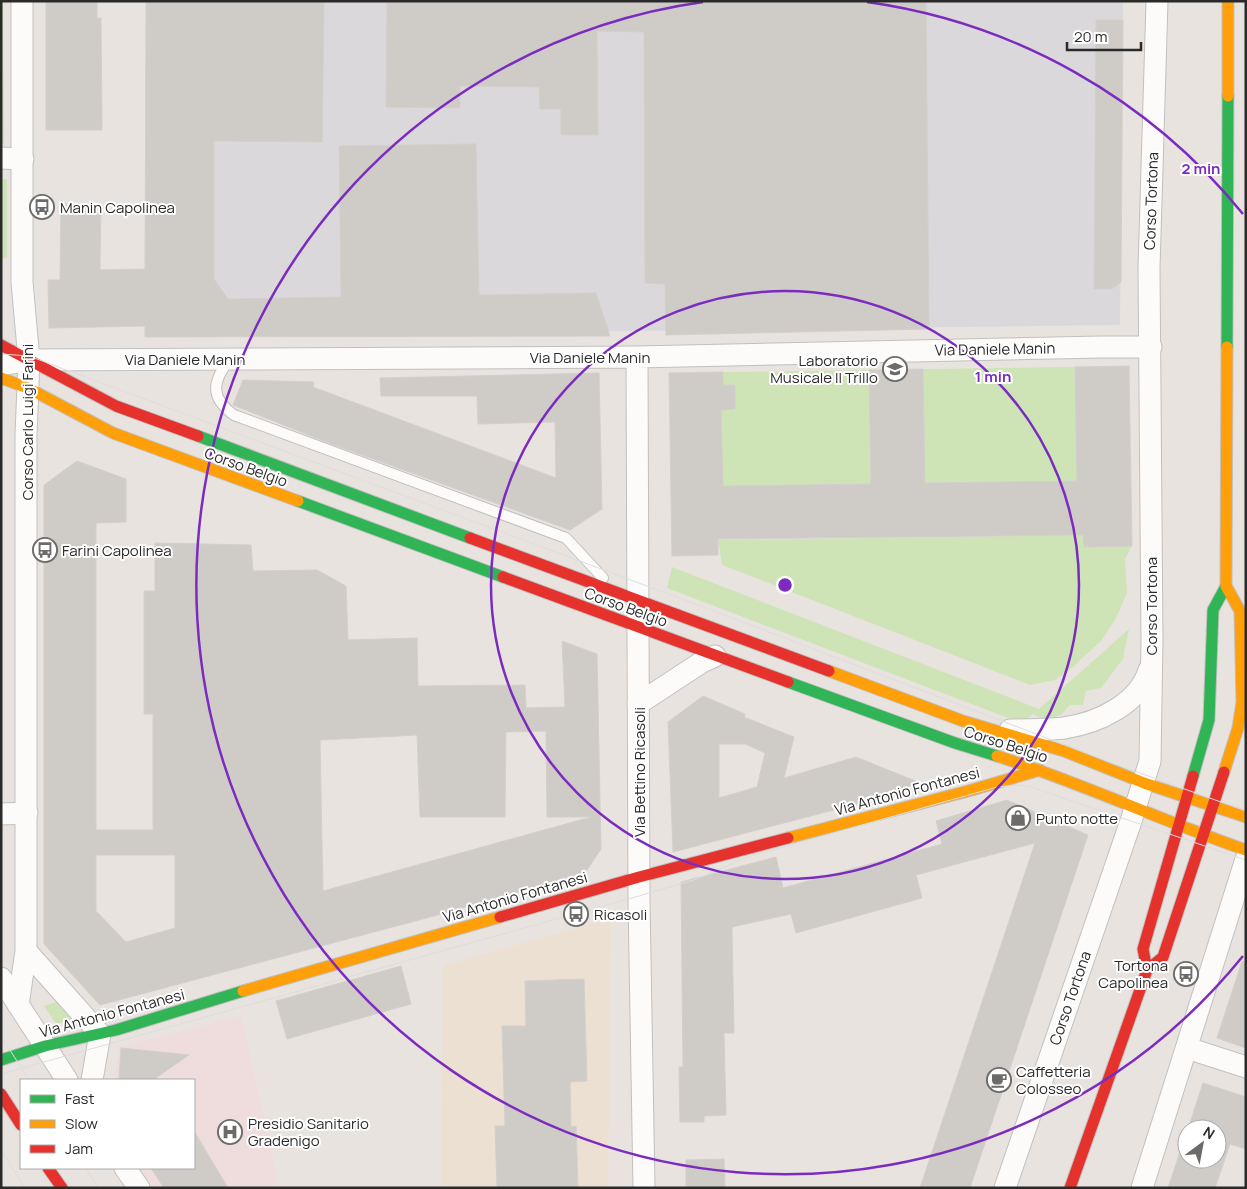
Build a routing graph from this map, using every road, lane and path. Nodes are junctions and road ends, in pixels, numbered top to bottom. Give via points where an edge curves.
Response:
1 (22, 1) edge
2 (1157, 1) edge
3 (1228, 1) edge
4 (1, 158) edge
5 (23, 159) junction
6 (1, 345) edge
7 (1151, 347) junction
8 (637, 357) junction
9 (1, 358) edge
10 (230, 359) junction
11 (29, 360) junction
12 (1, 365) edge
13 (1, 378) edge
14 (28, 388) junction
15 (1226, 586) junction
16 (615, 592) junction
17 (638, 600) junction
18 (638, 628) junction
19 (715, 656) junction
20 (1151, 662) junction
21 (638, 704) junction
22 (992, 730) junction
23 (1040, 770) junction
24 (1144, 783) junction
25 (1186, 797) junction
26 (1212, 806) junction
27 (1136, 807) junction
28 (28, 813) junction
29 (1, 814) edge
30 (1246, 817) edge
31 (1178, 826) junction
32 (1203, 835) junction
33 (1246, 850) edge
34 (1246, 860) edge
35 (639, 877) junction
36 (26, 951) junction
37 (1147, 970) junction
38 (1, 978) edge
39 (18, 1005) junction
40 (100, 1034) junction
41 (45, 1046) junction
42 (1186, 1048) junction
43 (1, 1060) edge
44 (1246, 1068) edge
45 (66, 1079) edge
46 (92, 1079) edge
47 (1, 1094) edge
48 (20, 1124) edge
49 (49, 1169) edge
50 (126, 1169) edge
51 (62, 1188) edge
52 (139, 1188) edge
53 (644, 1188) edge
54 (1005, 1188) edge
55 (1070, 1188) edge
56 (1142, 1188) edge

1 - 5 street, Corso Carlo Luigi Farini
2 - 7 street, Corso Tortona via 1149,268
3 - 15 main road
4 - 5 street
5 - 11 street, Corso Carlo Luigi Farini via 22,282
6 - 11 main road, Corso Belgio
7 - 8 street, Via Daniele Manin
7 - 20 street, Corso Tortona
8 - 10 street, Via Daniele Manin
8 - 17 street, Via Bettino Ricasoli
9 - 11 lane, Corso Belgio
10 - 11 street, Via Daniele Manin
10 - 16 lane, Corso Belgio via 216,383 216,394 222,407 234,415 566,538
11 - 12 street, Via Daniele Manin
11 - 14 street, Corso Carlo Luigi Farini
11 - 16 main road, Corso Belgio via 116,406
13 - 14 main road, Corso Belgio
14 - 18 main road, Corso Belgio via 112,433
14 - 28 street, Corso Carlo Luigi Farini
15 - 25 main road via 1213,610 1209,720
15 - 26 main road via 1240,611 1242,702 1238,728
16 - 17 main road, Corso Belgio
17 - 18 street, Via Bettino Ricasoli
17 - 22 main road, Corso Belgio
18 - 19 main road, Corso Belgio
18 - 21 street, Via Bettino Ricasoli
19 - 21 street
19 - 23 main road, Corso Belgio via 955,743
20 - 22 street via 1134,697 1108,714 1066,728
20 - 24 street, Corso Tortona via 1150,761
21 - 35 street, Via Bettino Ricasoli
22 - 24 main road, Corso Belgio via 1064,751
23 - 27 main road, Corso Belgio
23 - 35 main road, Via Antonio Fontanesi
24 - 25 main road, Corso Belgio
24 - 27 street, Corso Tortona
25 - 26 main road, Corso Belgio
25 - 31 main road
26 - 30 main road, Corso Belgio
26 - 32 main road
27 - 31 main road, Corso Belgio
27 - 54 street, Corso Tortona
28 - 29 street
28 - 36 street, Corso Carlo Luigi Farini
31 - 32 main road, Corso Belgio
31 - 37 main road via 1143,949
32 - 33 main road, Corso Belgio
32 - 37 main road via 1163,956
34 - 42 street
35 - 40 main road, Via Antonio Fontanesi
35 - 53 street, Via Bettino Ricasoli
36 - 39 street, Corso Carlo Luigi Farini
36 - 40 street
37 - 55 main road
38 - 39 street
39 - 41 street
40 - 41 main road, Via Antonio Fontanesi
40 - 46 street
41 - 43 main road, Via Antonio Fontanesi
41 - 45 street
42 - 44 street
42 - 56 street
47 - 48 main road
49 - 51 main road
50 - 52 street

